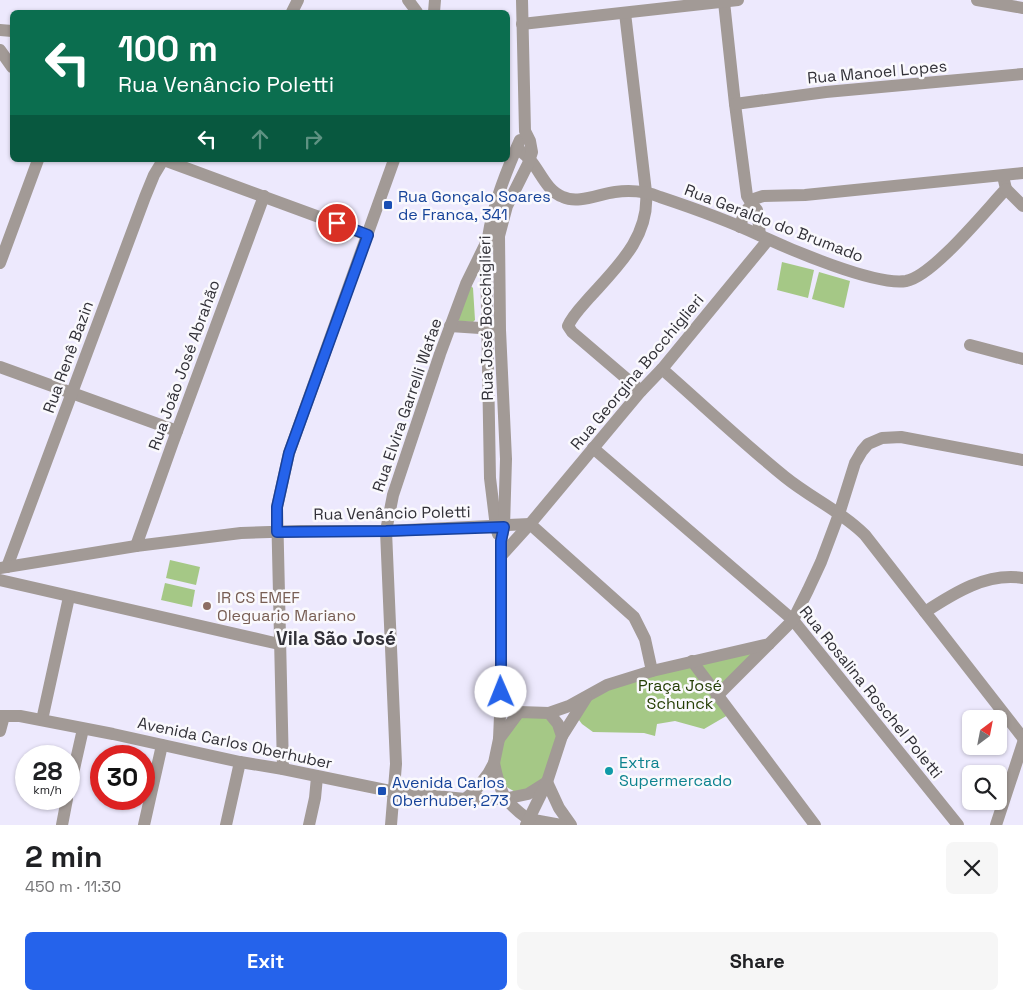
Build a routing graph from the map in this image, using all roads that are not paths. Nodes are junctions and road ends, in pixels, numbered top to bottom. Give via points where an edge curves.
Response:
1 (522, 0) edge
2 (738, 0) edge
3 (978, 0) edge
4 (724, 2) junction
5 (1023, 8) edge
6 (625, 13) junction
7 (522, 24) junction
8 (0, 50) edge
9 (10, 64) edge
10 (1023, 74) edge
11 (735, 104) junction
12 (525, 131) junction
13 (517, 148) junction
14 (530, 160) junction
15 (37, 162) edge
16 (162, 162) edge
17 (169, 162) edge
18 (393, 162) edge
19 (1023, 173) edge
20 (1003, 176) junction
21 (1006, 189) junction
22 (646, 192) junction
23 (264, 196) junction
24 (751, 202) junction
25 (1023, 206) edge
26 (740, 227) junction
27 (368, 235) junction
28 (499, 236) junction
29 (764, 237) junction
30 (487, 241) junction
31 (0, 263) edge
32 (450, 326) junction
33 (494, 329) junction
34 (970, 345) dead end
35 (1023, 359) edge
36 (0, 367) edge
37 (662, 369) junction
38 (641, 391) junction
39 (72, 393) junction
40 (177, 431) junction
41 (593, 448) junction
42 (1023, 460) edge
43 (839, 514) junction
44 (530, 524) junction
45 (500, 527) junction
46 (386, 531) junction
47 (277, 532) junction
48 (136, 546) junction
49 (501, 556) junction
50 (4, 567) edge
51 (1023, 578) edge
52 (0, 580) edge
53 (70, 596) junction
54 (925, 612) junction
55 (793, 620) junction
56 (279, 644) junction
57 (769, 644) junction
58 (692, 662) junction
59 (652, 671) junction
60 (501, 692) junction
61 (587, 696) junction
62 (717, 696) junction
63 (519, 712) junction
64 (549, 713) junction
65 (2, 716) edge
66 (42, 720) junction
67 (83, 728) junction
68 (0, 731) edge
69 (562, 736) junction
70 (1023, 738) edge
71 (499, 739) junction
72 (1023, 744) edge
73 (79, 745) edge
74 (162, 745) junction
75 (240, 762) junction
76 (494, 763) junction
77 (283, 769) junction
78 (317, 777) junction
79 (547, 782) junction
80 (395, 792) junction
81 (465, 799) junction
82 (504, 799) junction
83 (65, 810) edge
84 (527, 822) edge
85 (62, 825) edge
86 (144, 825) edge
87 (226, 825) edge
88 (309, 825) edge
89 (391, 825) edge
90 (561, 825) edge
91 (571, 825) edge
92 (815, 825) edge
93 (958, 825) edge
94 (996, 825) edge

1 - 7 street
2 - 4 street
3 - 5 street
4 - 6 street
4 - 11 street
6 - 7 street
6 - 22 street
7 - 12 street
8 - 9 street
10 - 11 street, Rua Manoel Lopes via 826,92
11 - 24 street via 747,196
12 - 13 street, Rua José Bocchiglieri
12 - 14 street via 532,147
13 - 14 street, Rua Geraldo do Brumado
13 - 30 street, Rua José Bocchiglieri
14 - 22 street, Rua Geraldo do Brumado via 551,189 567,199 615,192
14 - 28 street, Rua José Bocchiglieri via 507,206
15 - 31 street
16 - 39 street, Rua Renê Bazin via 145,197
17 - 23 street
18 - 27 street
19 - 20 street
20 - 21 street
20 - 24 street via 763,196
21 - 25 street
21 - 29 street, Rua Geraldo do Brumado via 947,253 916,278 906,281 853,271
22 - 26 street, Rua Geraldo do Brumado
22 - 38 street via 645,216 637,240 568,326
23 - 27 street
23 - 40 street, Rua João José Abrahão
24 - 26 street
24 - 29 street via 757,210
26 - 29 street, Rua Geraldo do Brumado
27 - 47 street via 289,453 277,507
28 - 30 street
28 - 33 street, Rua José Bocchiglieri
29 - 37 street, Rua Georgina Bocchiglieri
30 - 32 street, Rua Elvira Garrelli Wafae
30 - 33 street, Rua José Bocchiglieri
32 - 33 street
32 - 46 street, Rua Elvira Garrelli Wafae via 393,495
33 - 45 street, Rua José Bocchiglieri via 490,478
34 - 35 street
36 - 39 street
37 - 38 street, Rua Georgina Bocchiglieri
37 - 43 street via 785,477
38 - 41 street, Rua Georgina Bocchiglieri
39 - 40 street
39 - 50 street, Rua Renê Bazin
40 - 48 street, Rua João José Abrahão
41 - 44 street, Rua Georgina Bocchiglieri
41 - 55 street, Rua Rosalina Roschel Poletti
42 - 43 street via 901,437 882,438 868,444 855,463
43 - 54 street via 865,535
43 - 55 street via 821,562
44 - 45 street, Rua Venâncio Poletti
44 - 49 street, Rua Georgina Bocchiglieri
44 - 59 street via 634,616 645,639
45 - 46 street, Rua Venâncio Poletti
45 - 49 street, Rua José Bocchiglieri
46 - 47 street, Rua Venâncio Poletti
46 - 80 street, Rua Elvira Garrelli Wafae
47 - 48 street, Rua Venâncio Poletti via 241,533
47 - 56 street
48 - 50 street, Rua Venâncio Poletti
49 - 60 street, Rua José Bocchiglieri
51 - 54 street via 1012,576 980,582
52 - 53 street
53 - 56 street
53 - 66 street
54 - 70 street
55 - 57 street
55 - 93 street, Rua Rosalina Roschel Poletti
56 - 77 street
57 - 58 street
57 - 62 street
58 - 59 street
58 - 62 street
59 - 61 street via 607,685
60 - 63 street
60 - 71 street
61 - 64 street
61 - 69 street
62 - 92 street
63 - 64 street
63 - 71 street
64 - 69 street
65 - 66 street, Avenida Carlos Oberhuber
65 - 68 street
66 - 67 street, Avenida Carlos Oberhuber
67 - 73 street
67 - 74 street, Avenida Carlos Oberhuber
69 - 79 street
71 - 76 street
72 - 94 street
74 - 75 street, Avenida Carlos Oberhuber
74 - 86 street
75 - 77 street, Avenida Carlos Oberhuber
75 - 87 street
76 - 81 street via 480,786
76 - 82 street
77 - 78 street, Avenida Carlos Oberhuber
78 - 80 street, Avenida Carlos Oberhuber
78 - 88 street
79 - 82 street via 528,794
79 - 84 street
79 - 91 street
80 - 81 street, Avenida Carlos Oberhuber
80 - 89 street, Rua Elvira Garrelli Wafae
81 - 82 street, Avenida Carlos Oberhuber
82 - 84 street
83 - 85 street
84 - 90 street

